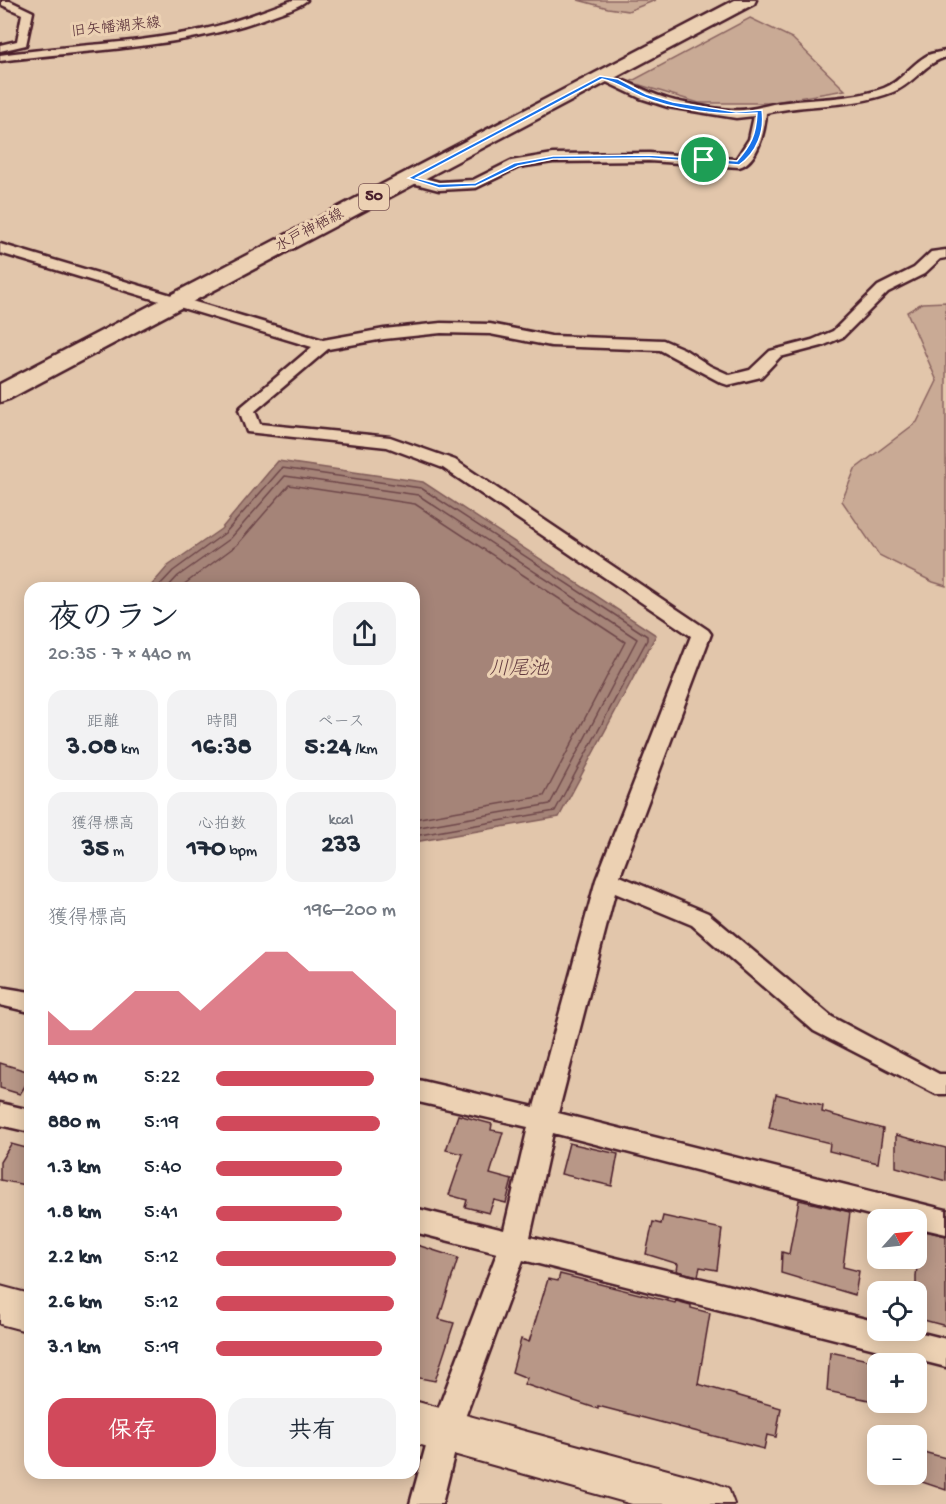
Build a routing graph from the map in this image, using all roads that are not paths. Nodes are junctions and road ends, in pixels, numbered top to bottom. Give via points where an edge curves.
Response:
1 (302, 0) edge
2 (748, 0) edge
3 (8, 2) edge
4 (0, 48) edge
5 (946, 54) edge
6 (0, 58) edge
7 (602, 77) junction
8 (760, 111) junction
9 (411, 178) junction
10 (0, 248) edge
11 (946, 254) edge
12 (174, 302) junction
13 (323, 345) junction
14 (0, 394) edge
15 (607, 880) junction
16 (0, 996) edge
17 (24, 1001) edge
18 (946, 1084) edge
19 (420, 1091) edge
20 (0, 1114) edge
21 (24, 1120) edge
22 (543, 1120) junction
23 (420, 1222) edge
24 (946, 1222) edge
25 (514, 1246) junction
26 (0, 1305) edge
27 (24, 1311) edge
28 (946, 1353) edge
29 (430, 1427) edge
30 (426, 1504) edge
31 (712, 1504) edge

1 - 6 street, 旧矢幡潮来線 via 232,26 132,44
2 - 7 main road, 水戸神栖線 / 50
3 - 4 street via 28,12 22,43
5 - 8 street via 933,57 889,90
7 - 8 street via 672,104 736,114
7 - 9 main road, 水戸神栖線 / 50
8 - 9 street via 759,133 739,163 649,157 553,158 516,164 476,184 439,186
9 - 12 main road, 水戸神栖線 / 50
10 - 12 street
11 - 13 street via 936,255 919,271 883,289 838,334 776,354 755,375 728,380 663,345 551,341 490,329 429,329
12 - 13 street
12 - 14 main road, 水戸神栖線 / 50
13 - 15 street via 247,410 253,428 390,442 449,464 701,634
15 - 18 street via 700,920 823,1024 936,1084
15 - 22 street
16 - 17 street
19 - 22 street
20 - 21 street
22 - 24 street
22 - 25 street
23 - 25 street
25 - 28 street
25 - 29 street
26 - 27 street
29 - 30 street
29 - 31 street

